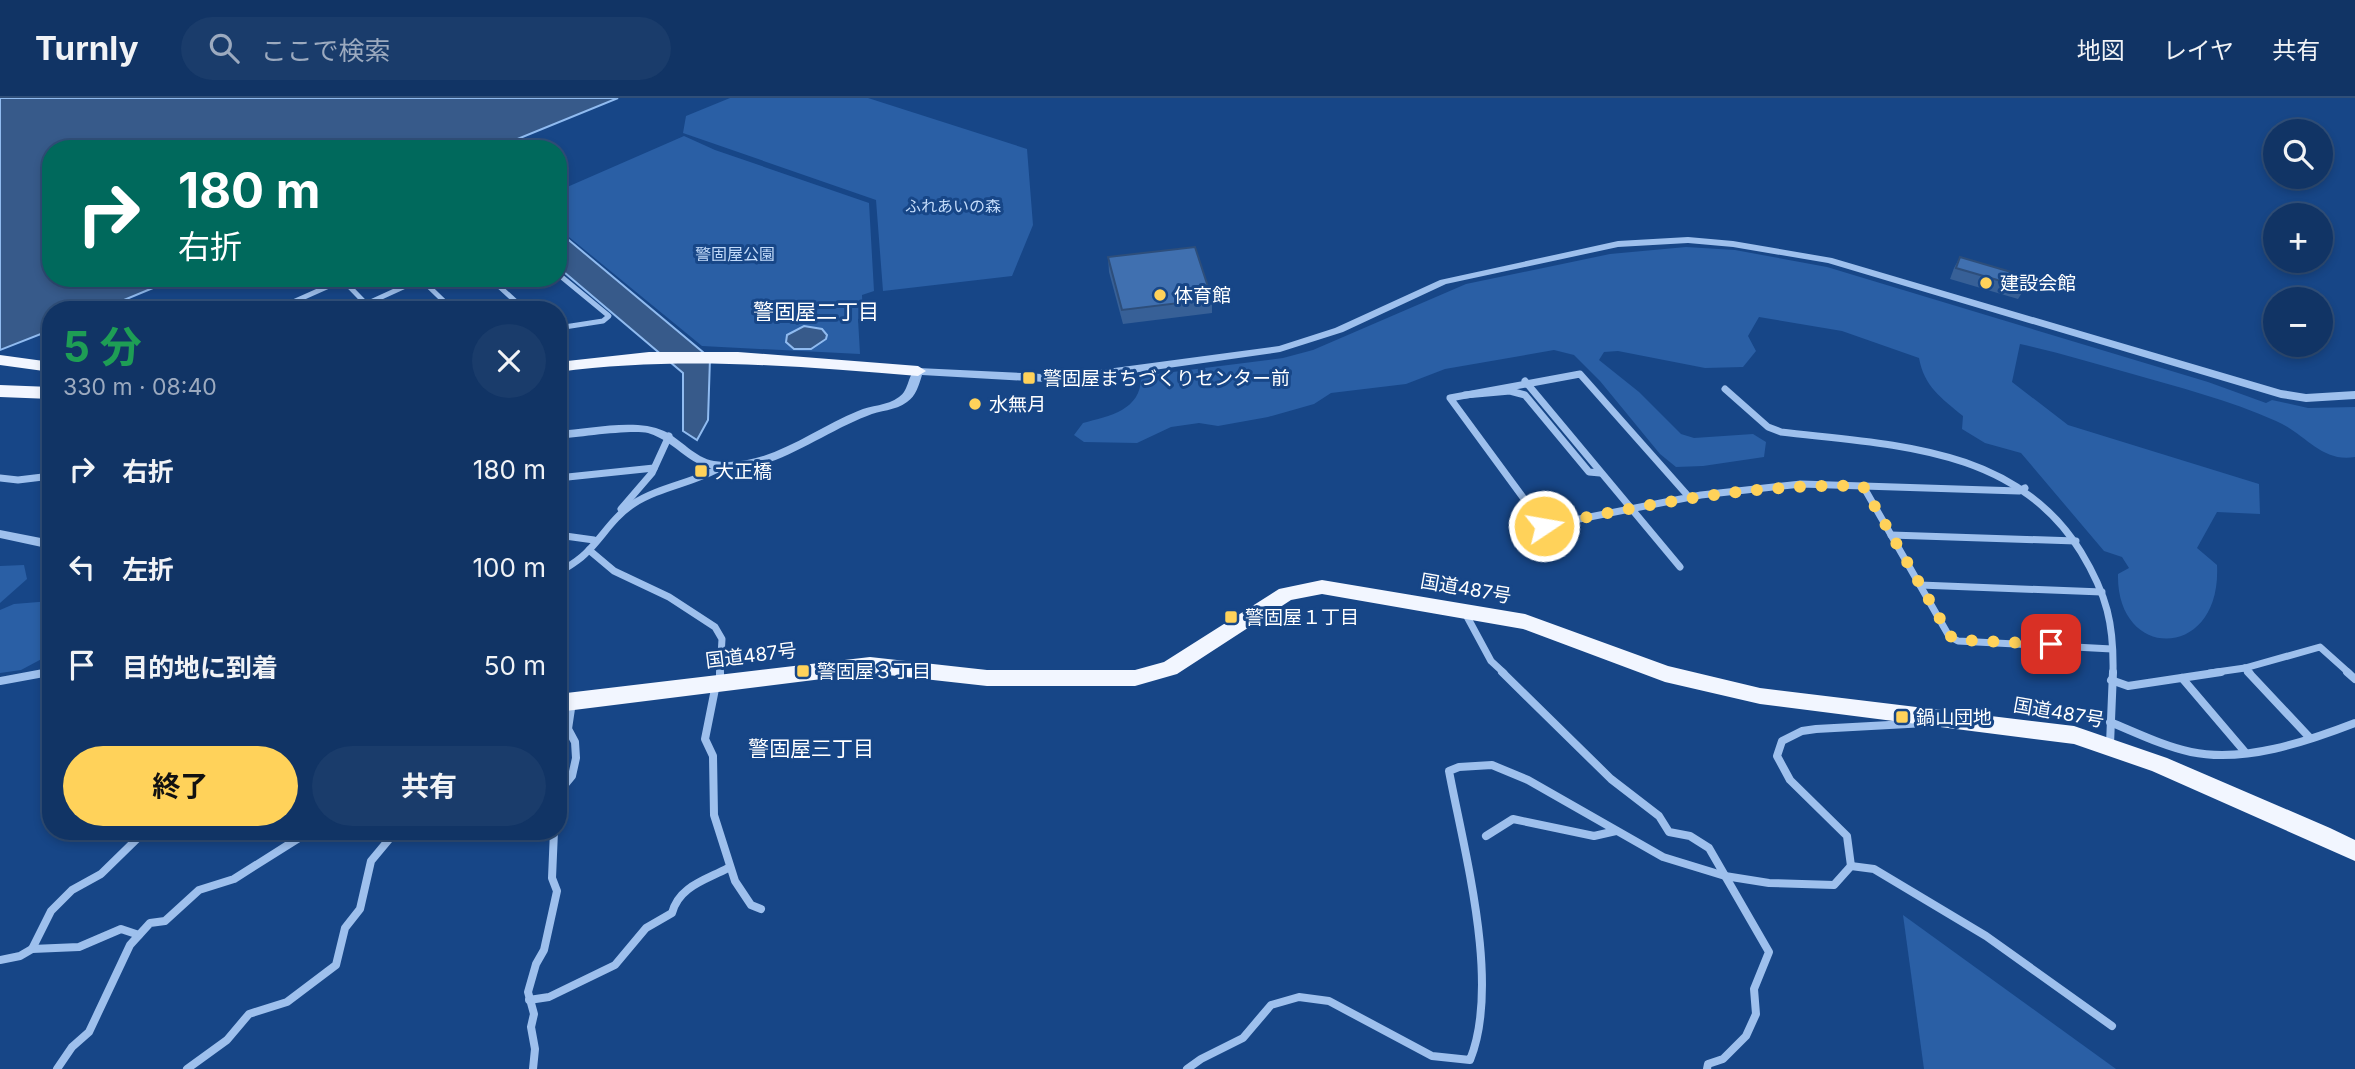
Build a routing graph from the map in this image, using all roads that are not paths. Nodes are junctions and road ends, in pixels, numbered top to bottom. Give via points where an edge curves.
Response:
1 (567, 281) edge
2 (327, 287) edge
3 (352, 287) edge
4 (404, 287) edge
5 (430, 287) edge
6 (501, 287) edge
7 (295, 301) edge
8 (363, 301) edge
9 (373, 301) edge
10 (444, 301) edge
11 (515, 301) edge
12 (567, 327) edge
13 (0, 360) edge
14 (42, 366) edge
15 (567, 366) edge
16 (0, 370) edge
17 (918, 371) junction
18 (42, 373) edge
19 (1525, 382) junction
20 (1725, 388) dead end
21 (0, 391) edge
22 (42, 393) edge
23 (1461, 394) junction
24 (2355, 395) edge
25 (567, 434) edge
26 (669, 436) junction
27 (723, 467) junction
28 (654, 468) junction
29 (1600, 473) junction
30 (42, 477) edge
31 (567, 477) edge
32 (0, 478) edge
33 (1863, 486) junction
34 (2025, 488) junction
35 (1689, 497) junction
36 (1629, 508) junction
37 (614, 517) junction
38 (0, 534) edge
39 (1891, 535) junction
40 (567, 536) edge
41 (594, 540) junction
42 (2076, 541) junction
43 (42, 543) edge
44 (589, 550) junction
45 (567, 566) edge
46 (1680, 567) dead end
47 (1920, 585) junction
48 (2102, 592) junction
49 (1463, 611) junction
50 (2112, 649) junction
51 (2245, 668) junction
52 (42, 674) edge
53 (2182, 678) junction
54 (2355, 679) edge
55 (2111, 680) junction
56 (0, 681) edge
57 (718, 683) junction
58 (567, 702) edge
59 (567, 720) edge
60 (1951, 720) junction
61 (2110, 722) junction
62 (2355, 723) edge
63 (2310, 738) junction
64 (2110, 744) junction
65 (2245, 752) junction
66 (567, 782) edge
67 (1616, 831) junction
68 (1486, 836) dead end
69 (136, 840) edge
70 (296, 840) edge
71 (388, 840) edge
72 (554, 840) edge
73 (2355, 851) edge
74 (1851, 866) junction
75 (728, 868) junction
76 (1725, 876) junction
77 (761, 909) dead end
78 (139, 935) junction
79 (32, 949) junction
80 (0, 960) edge
81 (529, 1000) junction
82 (2112, 1026) dead end
83 (57, 1069) edge
84 (187, 1069) edge
85 (533, 1069) edge
86 (1187, 1069) edge
87 (1707, 1069) edge

1 - 12 street via 609,316
2 - 7 street
3 - 8 street
4 - 9 street
5 - 10 street
6 - 11 street
13 - 14 highway
15 - 17 highway via 641,356 720,356
16 - 18 highway
17 - 24 street via 1062,379 1280,349 1339,331 1461,276 1618,244 1688,240 1829,260 2281,394 2306,398
17 - 27 street via 910,393 901,402 866,412 768,456
19 - 23 street
19 - 29 street
19 - 35 street via 1572,373 1587,379
20 - 34 street via 1768,427 1782,432 1968,460
21 - 22 highway
23 - 29 street via 1472,397 1516,390 1525,395 1589,472
23 - 36 street via 1450,398 1544,526
25 - 26 street via 642,428
26 - 27 street via 699,460
26 - 28 street
27 - 37 street via 707,478 642,499
28 - 31 street
28 - 37 street
29 - 36 street
30 - 32 street
33 - 34 street
33 - 35 street via 1801,484
33 - 39 street
34 - 42 street via 2058,514
35 - 36 street
36 - 46 street
37 - 41 street
38 - 43 street
39 - 42 street
39 - 47 street
40 - 41 street
41 - 44 street
42 - 48 street
44 - 45 street
44 - 57 street via 614,571 715,626 722,639
47 - 48 street
47 - 50 street via 1950,636 1958,640
48 - 50 street
49 - 57 highway, 国道487号 via 1322,587 1286,594 1170,668 1135,678 987,678 870,664
49 - 60 highway, 国道487号 via 1525,622 1711,687
49 - 76 street via 1491,661 1611,779 1659,816 1669,832 1690,836 1709,848
50 - 55 street
51 - 53 street
51 - 54 street via 2320,647
51 - 63 street
52 - 56 street
53 - 55 street via 2128,686
53 - 65 street
55 - 61 street
57 - 58 highway, 国道487号
57 - 75 street via 705,738 713,755 714,815
59 - 66 street via 576,758
60 - 64 highway, 国道487号 via 2051,730
60 - 74 street via 1815,729 1782,741 1777,756 1785,773 1847,836
61 - 64 street
61 - 65 street via 2172,748 2203,755
62 - 63 street
63 - 65 street
64 - 73 highway, 国道487号
67 - 68 street via 1594,836 1513,819
67 - 76 street via 1664,857
67 - 86 street via 1528,780 1492,765 1449,771 1484,981 1478,1050 1470,1060 1451,1062 1426,1054 1327,1000 1298,998 1271,1005 1240,1040 1200,1056
69 - 79 street via 101,874 72,890 51,911
70 - 78 street via 234,879 199,890 165,921 150,923
71 - 84 street via 371,861 360,909 345,928 336,965 287,1002 249,1014 227,1040
72 - 81 street via 552,878 557,891
74 - 76 street via 1834,885
74 - 82 street via 1874,869 1986,936
75 - 77 street via 751,905
75 - 81 street via 687,888 672,913 646,928 615,965 549,997
76 - 87 street via 1769,952 1754,989 1756,1014 1746,1036
78 - 79 street via 121,929 79,947
78 - 83 street via 89,1032 72,1046
79 - 80 street
81 - 85 street via 534,1014

